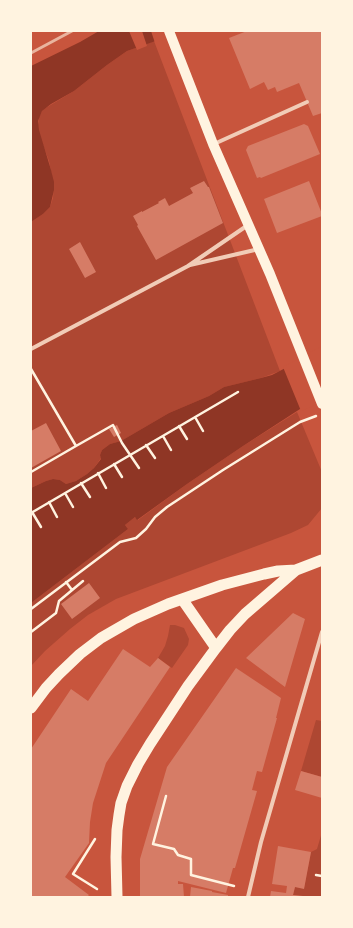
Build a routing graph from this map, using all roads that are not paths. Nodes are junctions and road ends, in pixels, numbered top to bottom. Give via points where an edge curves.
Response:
1 (169, 31) edge
2 (307, 102) dead end
3 (213, 144) junction
4 (248, 225) junction
5 (259, 249) junction
6 (188, 266) junction
7 (31, 349) edge
8 (322, 404) edge
9 (322, 560) edge
10 (296, 570) junction
11 (182, 599) junction
12 (322, 632) edge
13 (216, 648) junction
14 (31, 708) edge
15 (117, 897) edge
16 (248, 897) edge

1 - 3 main road
2 - 3 street
3 - 4 main road
4 - 5 main road
4 - 6 street
5 - 6 street
5 - 8 main road
6 - 7 street
9 - 10 highway
10 - 11 highway via 248,577
10 - 13 highway via 246,614
11 - 13 highway
11 - 14 highway via 134,619 101,638 65,667
12 - 16 street via 261,842
13 - 15 highway via 150,744 127,786 121,803 117,830

